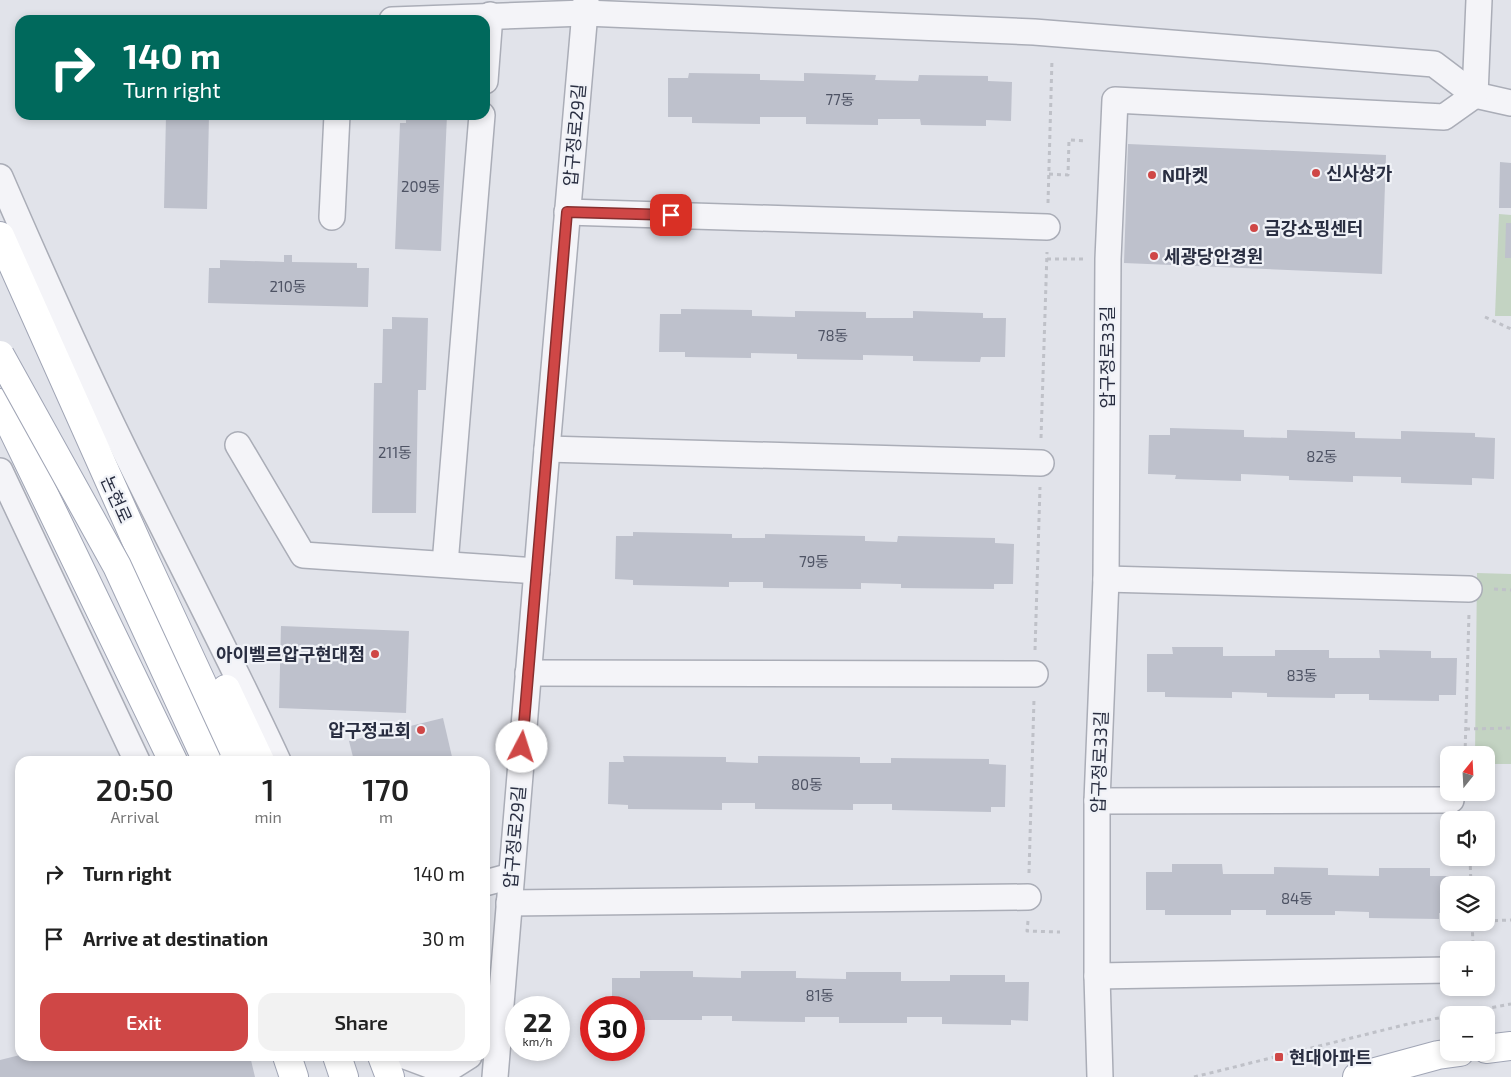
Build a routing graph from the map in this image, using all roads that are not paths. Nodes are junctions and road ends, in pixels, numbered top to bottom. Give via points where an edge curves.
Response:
1 (1479, 0) edge
2 (586, 6) edge
3 (490, 15) edge
4 (1475, 95) junction
5 (1511, 103) edge
6 (337, 120) edge
7 (482, 120) edge
8 (0, 176) edge
9 (567, 212) junction
10 (332, 217) dead end
11 (1048, 227) dead end
12 (0, 236) edge
13 (42, 332) junction
14 (0, 355) edge
15 (0, 403) edge
16 (238, 445) dead end
17 (547, 449) junction
18 (1041, 463) dead end
19 (0, 472) edge
20 (446, 564) junction
21 (537, 571) junction
22 (1106, 579) junction
23 (1469, 589) road end
24 (528, 673) junction
25 (1035, 674) dead end
26 (134, 756) edge
27 (171, 756) edge
28 (205, 756) edge
29 (236, 756) edge
30 (258, 756) edge
31 (276, 756) edge
32 (1440, 800) edge
33 (1097, 801) junction
34 (511, 876) junction
35 (490, 882) edge
36 (1028, 897) dead end
37 (509, 903) junction
38 (1440, 970) edge
39 (1097, 976) junction
40 (492, 1043) edge
41 (1511, 1046) edge
42 (1495, 1048) edge
43 (1440, 1055) edge
44 (289, 1061) edge
45 (339, 1061) edge
46 (367, 1061) edge
47 (384, 1061) edge
48 (418, 1061) edge
49 (461, 1061) edge
50 (294, 1077) edge
51 (344, 1077) edge
52 (372, 1077) edge
53 (390, 1077) edge
54 (496, 1077) edge
55 (1100, 1077) edge
56 (1357, 1077) edge

1 - 4 street
2 - 3 street
2 - 4 street via 1034,32 1434,64
2 - 9 street, 압구정로29길
4 - 5 street
4 - 22 street, 압구정로33길 via 1444,117 1115,100 1108,259
6 - 10 street
7 - 20 street
8 - 31 street via 62,319
9 - 11 street
9 - 17 street, 압구정로29길
12 - 13 main road, 논현로
13 - 29 main road, 논현로
13 - 30 main road via 167,565
14 - 28 main road, 논현로, bridge via 117,566
15 - 27 main road
16 - 20 street via 302,555
17 - 18 street
17 - 21 street, 압구정로29길
19 - 26 street
20 - 21 street
21 - 24 street, 압구정로29길
22 - 23 street
22 - 33 street, 압구정로33길
24 - 25 street
24 - 34 street, 압구정로29길
32 - 33 street
33 - 39 street, 압구정로33길
34 - 35 street
34 - 37 street, 압구정로29길
36 - 37 street
37 - 40 street, 압구정로29길
38 - 39 street
39 - 55 street, 압구정로33길
40 - 54 street, 압구정로29길
41 - 42 main road
43 - 56 main road
44 - 50 main road
45 - 51 main road
46 - 52 main road
47 - 53 main road
48 - 49 street via 445,1071

